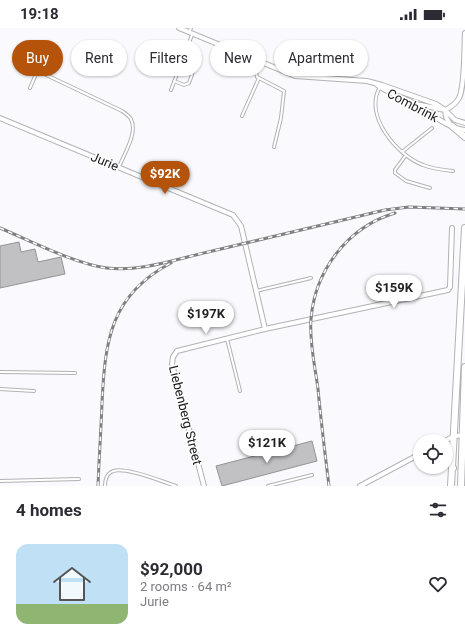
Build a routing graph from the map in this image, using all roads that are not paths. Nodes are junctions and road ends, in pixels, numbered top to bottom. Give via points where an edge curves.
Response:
1 (179, 28) edge
2 (191, 31) edge
3 (465, 33) edge
4 (211, 40) edge
5 (266, 64) edge
6 (176, 76) edge
7 (192, 76) edge
8 (259, 78) joint
9 (174, 81) junction
10 (381, 86) junction
11 (30, 88) dead end
12 (171, 90) dead end
13 (425, 100) junction
14 (411, 103) junction
15 (423, 105) junction
16 (445, 110) junction
17 (242, 116) dead end
18 (0, 118) edge
19 (465, 123) edge
20 (452, 126) junction
21 (432, 128) dead end
22 (465, 130) edge
23 (465, 137) edge
24 (274, 147) dead end
25 (402, 152) junction
26 (406, 155) junction
27 (119, 167) junction
28 (454, 171) dead end
29 (430, 188) dead end
30 (452, 228) dead end
31 (465, 228) edge
32 (311, 278) dead end
33 (256, 292) junction
34 (265, 329) junction
35 (227, 338) junction
36 (465, 368) edge
37 (0, 372) edge
38 (75, 373) dead end
39 (0, 388) edge
40 (34, 390) dead end
41 (240, 391) dead end
42 (463, 435) edge
43 (454, 436) junction
44 (465, 457) edge
45 (413, 458) edge
46 (462, 464) junction
47 (453, 468) edge
48 (453, 474) edge
49 (312, 475) dead end
50 (78, 479) dead end
51 (0, 481) edge
52 (105, 486) edge
53 (176, 486) edge
54 (204, 486) edge
55 (268, 486) edge
56 (362, 486) edge
57 (452, 486) edge
58 (461, 486) edge

1 - 2 street, Combrink
2 - 4 street, Combrink
3 - 16 street via 462,94 454,105
5 - 10 street, Combrink via 295,76 353,80
6 - 9 lane
7 - 9 lane via 189,83
8 - 17 lane
8 - 24 lane via 284,91 284,103
9 - 12 lane
10 - 13 street
10 - 14 street, Combrink
10 - 25 lane via 376,103 382,126 391,142
11 - 27 lane via 36,74 40,72 122,111 131,118 134,127
13 - 15 street
13 - 16 street
14 - 15 street
14 - 20 street, Combrink
15 - 16 street
16 - 19 street via 455,120
16 - 20 street via 446,118
18 - 27 street, Jurie
20 - 22 street, Combrink
20 - 23 main road
21 - 25 lane
25 - 26 lane
26 - 28 lane via 422,165 437,170
26 - 29 lane via 395,173 406,181
27 - 33 street, Jurie via 233,215 241,226
30 - 34 street, Liebenberg Street via 448,290
31 - 43 main road
32 - 33 lane
33 - 34 street, Jurie
34 - 35 street, Liebenberg Street
35 - 41 lane
35 - 54 street, Liebenberg Street via 181,348 172,360
36 - 42 main road
37 - 38 lane
39 - 40 lane
42 - 43 street
42 - 46 main road
43 - 47 main road
44 - 46 main road
45 - 56 street
46 - 58 main road
48 - 57 main road
49 - 55 lane
50 - 51 lane
52 - 53 lane via 108,475 118,470

